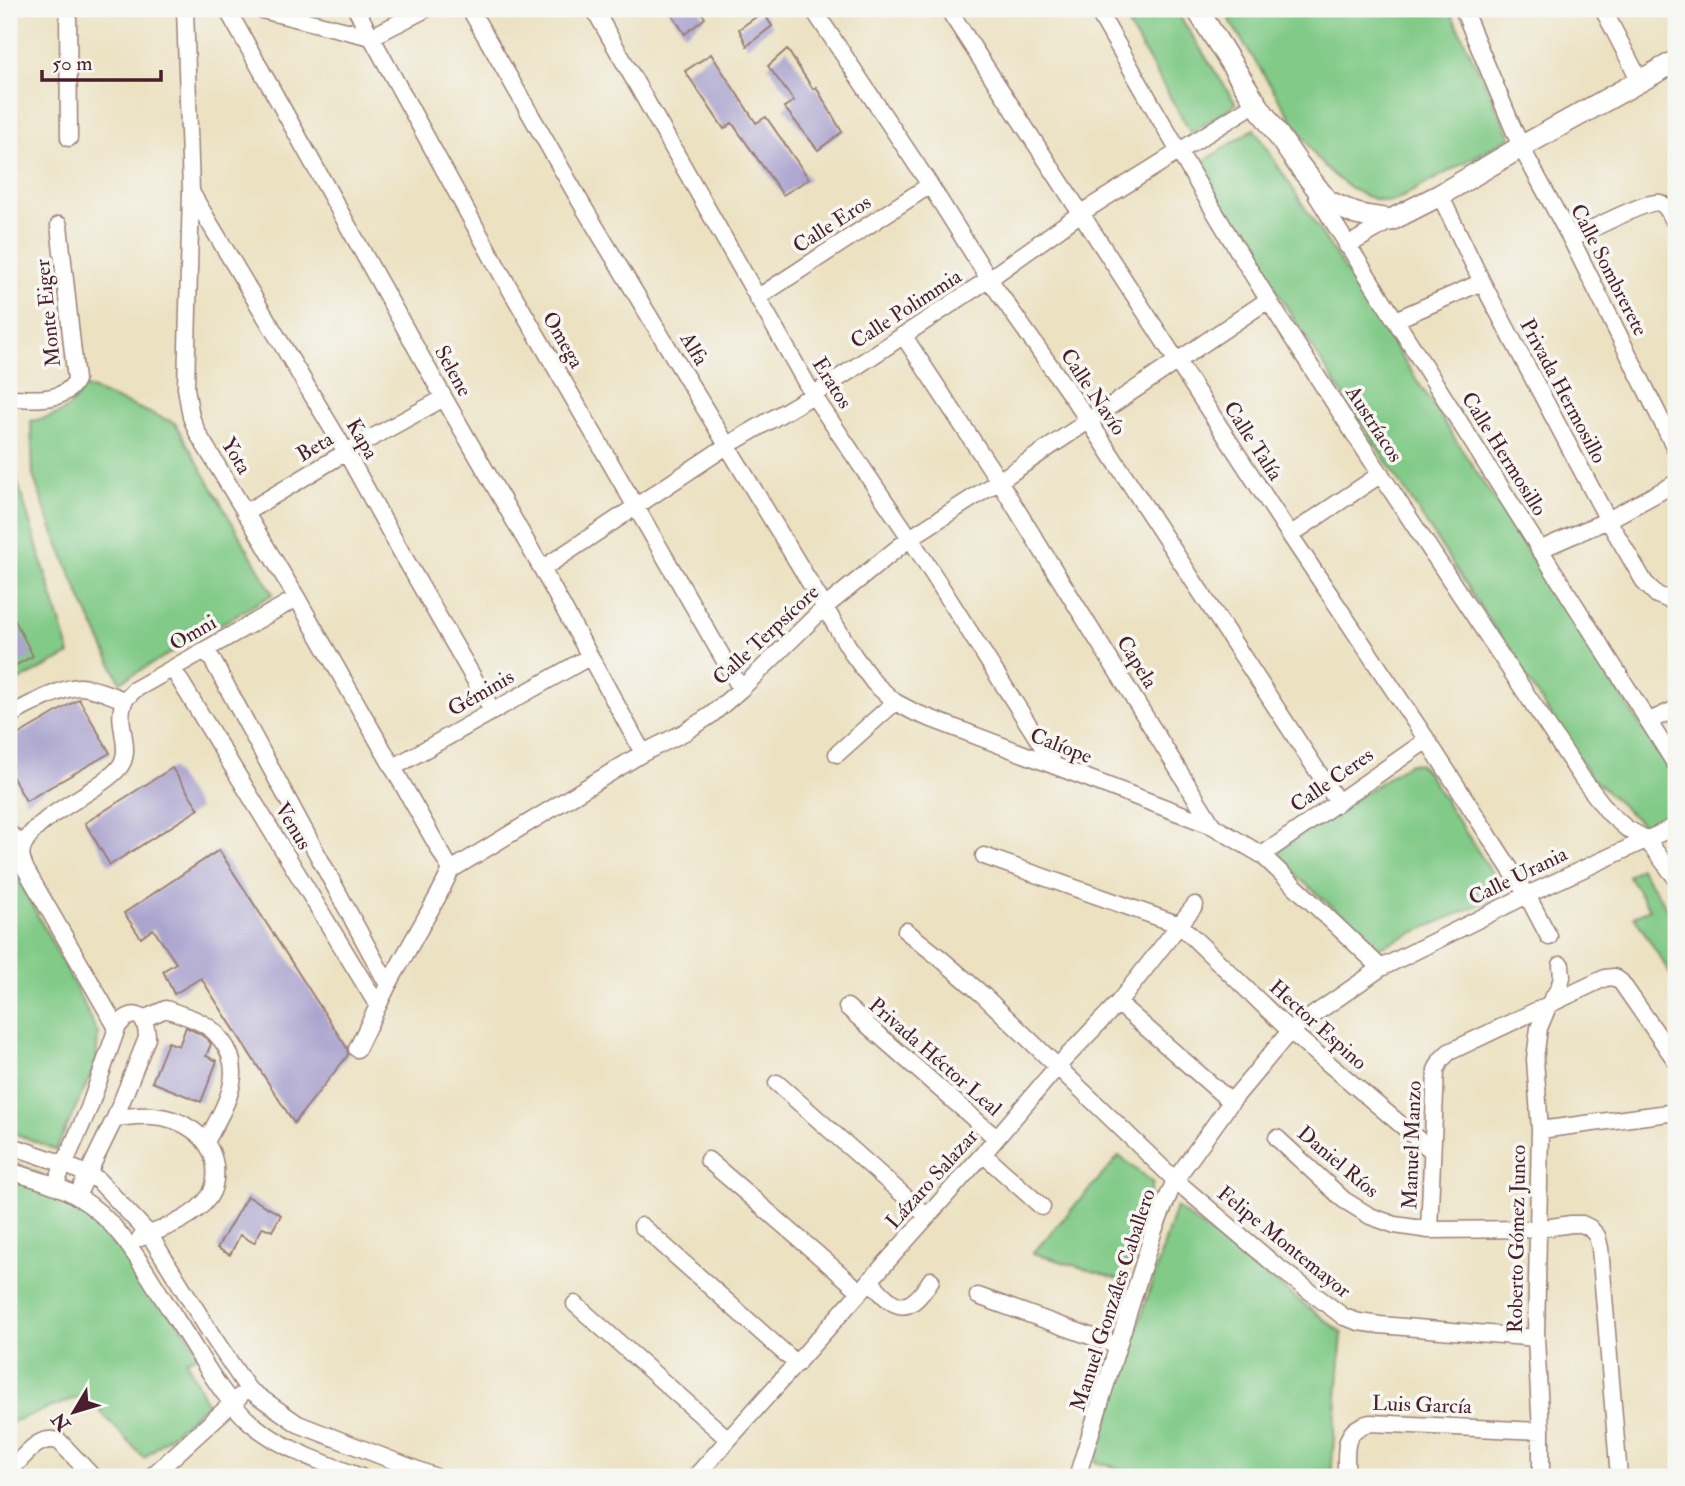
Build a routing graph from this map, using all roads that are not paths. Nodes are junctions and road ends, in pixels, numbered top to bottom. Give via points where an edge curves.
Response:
1 (68, 9) edge
2 (185, 9) edge
3 (227, 9) edge
4 (258, 9) edge
5 (356, 9) edge
6 (426, 9) edge
7 (470, 9) edge
8 (594, 9) edge
9 (813, 9) edge
10 (948, 9) edge
11 (1097, 9) edge
12 (1197, 9) edge
13 (1463, 9) edge
14 (1603, 9) edge
15 (371, 37) junction
16 (1676, 61) edge
17 (1640, 81) junction
18 (1256, 103) junction
19 (69, 138) dead end
20 (1521, 148) junction
21 (1178, 151) junction
22 (1298, 164) junction
23 (930, 185) junction
24 (191, 191) junction
25 (1440, 195) junction
26 (1082, 213) junction
27 (1391, 220) junction
28 (60, 225) dead end
29 (1676, 225) edge
30 (1572, 239) junction
31 (1347, 246) junction
32 (989, 279) junction
33 (1482, 282) junction
34 (757, 298) junction
35 (1268, 300) junction
36 (1395, 320) junction
37 (903, 335) junction
38 (1177, 362) junction
39 (813, 395) junction
40 (9, 398) edge
41 (444, 398) junction
42 (1088, 421) junction
43 (728, 445) junction
44 (1676, 450) edge
45 (346, 452) junction
46 (1381, 474) junction
47 (999, 481) junction
48 (1676, 483) edge
49 (635, 506) junction
50 (245, 513) junction
51 (1608, 520) junction
52 (1290, 535) junction
53 (910, 538) junction
54 (1539, 550) junction
55 (542, 569) junction
56 (1676, 597) edge
57 (298, 598) junction
58 (825, 607) junction
59 (207, 650) junction
60 (589, 657) junction
61 (173, 669) junction
62 (741, 688) junction
63 (895, 702) junction
64 (122, 707) junction
65 (1676, 709) edge
66 (492, 710) junction
67 (9, 716) edge
68 (1649, 721) junction
69 (1427, 740) junction
70 (643, 753) junction
71 (838, 754) dead end
72 (1676, 765) edge
73 (1055, 766) junction
74 (394, 767) junction
75 (1337, 801) junction
76 (1213, 826) junction
77 (1676, 827) edge
78 (9, 833) edge
79 (1646, 839) junction
80 (23, 845) junction
81 (1262, 855) junction
82 (984, 856) dead end
83 (451, 870) junction
84 (1676, 878) edge
85 (1527, 895) junction
86 (1195, 905) dead end
87 (1180, 925) junction
88 (906, 931) dead end
89 (1549, 937) dead end
90 (1561, 965) dead end
91 (1381, 968) junction
92 (388, 985) junction
93 (1118, 1003) junction
94 (1549, 1004) junction
95 (377, 1006) junction
96 (847, 1007) dead end
97 (143, 1019) junction
98 (117, 1028) junction
99 (1290, 1031) junction
100 (357, 1049) dead end
101 (1676, 1061) edge
102 (1057, 1067) junction
103 (777, 1083) dead end
104 (1231, 1102) junction
105 (1676, 1112) edge
106 (115, 1118) junction
107 (1539, 1130) junction
108 (996, 1138) junction
109 (1278, 1138) dead end
110 (206, 1142) junction
111 (9, 1144) edge
112 (1432, 1151) junction
113 (983, 1154) junction
114 (708, 1160) dead end
115 (64, 1164) junction
116 (9, 1171) edge
117 (88, 1174) junction
118 (1175, 1181) junction
119 (55, 1185) junction
120 (77, 1196) junction
121 (1042, 1207) dead end
122 (927, 1216) junction
123 (642, 1226) dead end
124 (1429, 1230) junction
125 (1538, 1230) junction
126 (149, 1234) junction
127 (128, 1242) junction
128 (931, 1280) dead end
129 (865, 1286) junction
130 (978, 1296) dead end
131 (575, 1304) dead end
132 (1536, 1338) junction
133 (1118, 1346) junction
134 (797, 1364) junction
135 (248, 1389) junction
136 (233, 1404) junction
137 (1541, 1431) junction
138 (334, 1439) junction
139 (728, 1439) junction
140 (322, 1462) junction
141 (9, 1472) edge
142 (93, 1477) edge
143 (152, 1477) edge
144 (360, 1477) edge
145 (436, 1477) edge
146 (695, 1477) edge
147 (1077, 1477) edge
148 (1346, 1477) edge
149 (1541, 1477) edge
150 (1619, 1477) edge

1 - 19 street
2 - 24 street, Yota
3 - 41 street, Selene
4 - 15 street
5 - 15 street, Omega
6 - 15 street
7 - 43 street, Alfa
8 - 34 street, Eratos
9 - 23 street, Calle Navío
10 - 26 street, Calle Talía
11 - 21 street, Austríacos
12 - 18 main road
13 - 20 street, Calle Sombrerete
14 - 17 street
15 - 49 street, Omega
16 - 17 main road
17 - 20 main road
18 - 21 street, Calle Polimmia
18 - 22 main road
20 - 25 main road
20 - 30 street, Calle Sombrerete
21 - 26 street, Calle Polimmia
21 - 35 street, Austríacos
22 - 27 main road via 1326,201 1356,214
22 - 31 street, Calle Hermosillo
23 - 32 street, Calle Navío
23 - 34 street, Calle Eros
24 - 45 street, Kapa
24 - 50 street, Yota via 186,388 198,434
25 - 27 main road
25 - 33 street, Privada Hermosillo
26 - 32 street, Calle Polimmia
26 - 38 street, Calle Talía
27 - 31 street
28 - 40 street, Monte Eiger via 76,380 65,394
29 - 30 street via 1663,204 1656,202
30 - 44 street, Calle Sombrerete
31 - 36 street, Calle Hermosillo
32 - 37 street, Calle Polimmia
32 - 42 street, Calle Navío
33 - 36 street
33 - 51 street, Privada Hermosillo
34 - 39 street, Eratos
35 - 38 street, Calle Terpsícore
35 - 46 street, Austríacos
36 - 54 street, Calle Hermosillo
37 - 39 street, Calle Polimmia
37 - 47 street, Capela
38 - 42 street, Calle Terpsícore
38 - 52 street, Calle Talía
39 - 43 street, Calle Polimmia
39 - 53 street, Eratos
41 - 45 street, Beta
41 - 55 street, Selene
42 - 47 street, Calle Terpsícore
42 - 75 street, Calle Navío
43 - 49 street, Calle Polimmia
43 - 58 street, Alfa
45 - 50 street, Beta
45 - 66 street, Kapa
46 - 52 street
46 - 79 street, Austríacos via 1583,778 1609,813
47 - 53 street, Calle Terpsícore
47 - 76 street, Capela
48 - 51 street
49 - 55 street, Calle Polimmia
49 - 62 street, Omega
50 - 57 street, Yota
51 - 54 street
51 - 56 street, Privada Hermosillo via 1645,583 1657,595
52 - 69 street, Calle Talía
53 - 58 street, Calle Terpsícore
53 - 73 street, Eratos
54 - 68 street, Calle Hermosillo
55 - 60 street, Selene
57 - 59 street, Omni
57 - 74 street, Yota
58 - 62 street, Calle Terpsícore
58 - 63 street, Alfa via 874,683
59 - 61 street, Omni
59 - 92 street, Venus
60 - 66 street, Géminis
60 - 70 street, Selene
61 - 64 street, Omni via 134,690
61 - 95 street, Venus
62 - 70 street, Calle Terpsícore via 711,715
63 - 71 street
63 - 73 street, Calíope
64 - 67 street via 99,690 78,686
64 - 80 street via 125,756 120,768 34,829
65 - 68 street
66 - 74 street, Géminis
68 - 72 street, Calle Hermosillo
69 - 75 street, Calle Ceres
69 - 85 street, Calle Talía
70 - 83 street, Calle Terpsícore
73 - 76 street, Calíope
74 - 83 street, Yota
75 - 81 street, Calle Ceres
76 - 81 street, Capela
77 - 79 street, Calle Urania
78 - 80 street
79 - 84 street
79 - 85 street, Calle Urania
80 - 98 street via 21,858 26,870
81 - 91 street, Capela
82 - 87 street
83 - 92 street
85 - 89 street, Calle Talía
85 - 91 street, Calle Urania
86 - 87 street, Lázaro Salazar
87 - 93 street, Lázaro Salazar
87 - 99 street, Hector Espino
88 - 102 street, Felipe Montemayor via 983,995
90 - 94 street, Roberto Gómez Junco via 1559,988
91 - 99 street, Manuel Gonzáles Caballero
92 - 95 street
93 - 102 street, Lázaro Salazar
93 - 104 street
94 - 101 street via 1614,977
94 - 107 street, Roberto Gómez Junco via 1539,1028 1535,1059
94 - 112 street, Manuel Manzo via 1466,1043 1441,1060 1436,1070
95 - 100 street
96 - 108 street, Privada Héctor Leal
97 - 98 street via 130,1016
97 - 106 street via 147,1038
97 - 110 street via 166,1009 212,1029 231,1052 235,1073 226,1105
98 - 115 street
99 - 104 street, Manuel Gonzáles Caballero
99 - 112 street, Hector Espino
102 - 108 street, Lázaro Salazar
102 - 118 street, Felipe Montemayor
103 - 122 street
104 - 118 street, Manuel Gonzáles Caballero
105 - 107 street
106 - 110 street via 152,1115 173,1119 194,1129
106 - 117 street
107 - 125 street, Roberto Gómez Junco
108 - 113 street, Lázaro Salazar
109 - 124 street, Daniel Ríos via 1344,1199 1370,1216
110 - 126 street via 216,1176 210,1195 193,1212
111 - 115 street
112 - 124 street, Manuel Manzo
113 - 121 street
113 - 122 street, Lázaro Salazar
114 - 129 street
115 - 117 street
115 - 119 street
116 - 119 street
117 - 120 street
117 - 126 street
118 - 132 street, Felipe Montemayor via 1344,1317 1380,1325
118 - 133 street, Manuel Gonzáles Caballero via 1154,1230
119 - 120 street
120 - 127 street
122 - 129 street, Lázaro Salazar
123 - 134 street
124 - 125 street, Daniel Ríos
125 - 132 street, Roberto Gómez Junco
125 - 150 street, Daniel Ríos via 1582,1224 1597,1236
126 - 127 street
126 - 135 street
127 - 136 street
128 - 129 street via 922,1296 909,1305 895,1305
129 - 134 street, Lázaro Salazar
130 - 133 street
131 - 139 street
132 - 137 street, Roberto Gómez Junco
133 - 147 street, Manuel Gonzáles Caballero
134 - 139 street, Lázaro Salazar
135 - 136 street
135 - 138 street via 298,1424
136 - 140 street via 275,1439
136 - 143 street
137 - 148 street, Luis García via 1359,1425 1348,1440
137 - 149 street, Roberto Gómez Junco
138 - 140 street via 321,1448
138 - 145 street
139 - 146 street, Lázaro Salazar
140 - 144 street
141 - 142 street via 40,1442 53,1438

